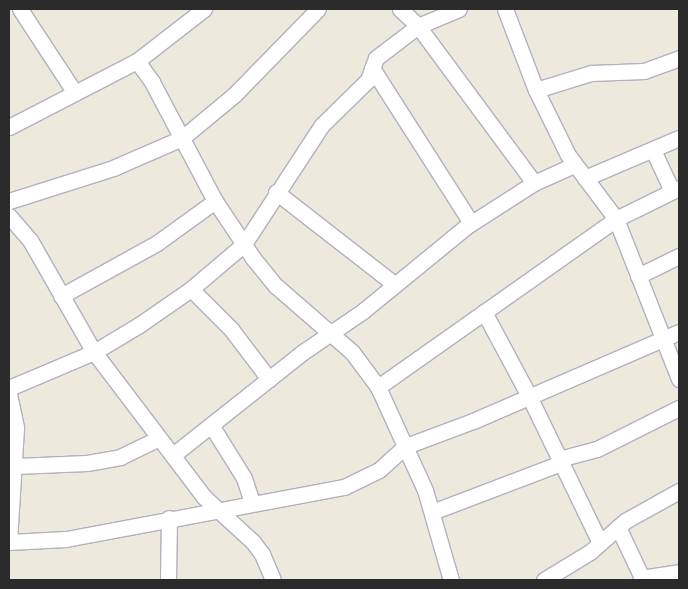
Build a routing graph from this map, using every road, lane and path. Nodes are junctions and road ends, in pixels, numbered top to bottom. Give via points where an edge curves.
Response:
1 (20, 9) edge
2 (203, 9) edge
3 (318, 9) edge
4 (400, 9) edge
5 (460, 9) edge
6 (511, 11) edge
7 (418, 26) junction
8 (679, 58) edge
9 (137, 61) junction
10 (372, 68) junction
11 (536, 90) junction
12 (75, 93) junction
13 (9, 128) edge
14 (182, 138) junction
15 (679, 138) edge
16 (653, 150) junction
17 (574, 165) junction
18 (585, 178) junction
19 (534, 183) junction
20 (676, 190) edge
21 (276, 192) junction
22 (9, 201) edge
23 (215, 201) junction
24 (9, 216) edge
25 (616, 219) junction
26 (471, 223) junction
27 (244, 244) junction
28 (679, 256) edge
29 (638, 276) junction
30 (394, 284) junction
31 (191, 288) junction
32 (61, 296) junction
33 (484, 312) junction
34 (679, 332) edge
35 (332, 334) junction
36 (663, 338) junction
37 (94, 352) junction
38 (269, 379) junction
39 (679, 379) edge
40 (378, 387) junction
41 (9, 388) edge
42 (9, 394) edge
43 (529, 396) junction
44 (679, 408) edge
45 (211, 426) junction
46 (159, 438) junction
47 (406, 446) junction
48 (174, 455) junction
49 (560, 461) junction
50 (15, 466) junction
51 (679, 491) edge
52 (252, 502) junction
53 (219, 510) junction
54 (432, 512) junction
55 (169, 518) junction
56 (618, 527) junction
57 (600, 542) junction
58 (679, 572) edge
59 (642, 579) edge
60 (168, 580) edge
61 (273, 580) edge
62 (451, 580) edge
63 (544, 580) edge

1 - 12 street
2 - 9 street
3 - 14 street via 234,95
4 - 7 street
5 - 7 street
6 - 11 street
7 - 10 street via 376,58
7 - 19 street
8 - 11 street via 644,71 591,73
9 - 12 street
9 - 14 street
10 - 21 street via 368,80 322,126
10 - 26 street
11 - 17 street
12 - 13 street
14 - 22 street via 113,168
14 - 23 street
15 - 16 street
16 - 18 street
16 - 20 street
17 - 18 street
17 - 19 street
18 - 25 street
19 - 26 street
20 - 25 street
21 - 27 street
21 - 30 street
23 - 27 street
23 - 32 street via 157,243
24 - 32 street via 30,240
25 - 29 street
25 - 33 street
26 - 30 street
27 - 31 street
27 - 35 street via 276,286
28 - 29 street
29 - 36 street
30 - 35 street
31 - 37 street
31 - 38 street via 231,329
32 - 37 street
33 - 40 street
33 - 43 street
34 - 36 street
35 - 38 street
35 - 40 street via 352,352
36 - 39 street
36 - 43 street
37 - 41 street
37 - 46 street
38 - 45 street
40 - 47 street
42 - 50 street via 16,428
43 - 47 street
43 - 49 street
44 - 49 street via 597,448
45 - 48 street
45 - 52 street via 244,478
46 - 48 street
46 - 50 street via 120,458 87,464
47 - 52 street via 380,470 353,484
47 - 54 street
48 - 53 street via 204,497
49 - 54 street
49 - 57 street
50 - 55 street via 9,542 66,539
51 - 56 street
52 - 53 street
53 - 55 street
53 - 61 street via 253,542
54 - 62 street
55 - 60 street
56 - 57 street
56 - 59 street
57 - 63 street
58 - 59 street

